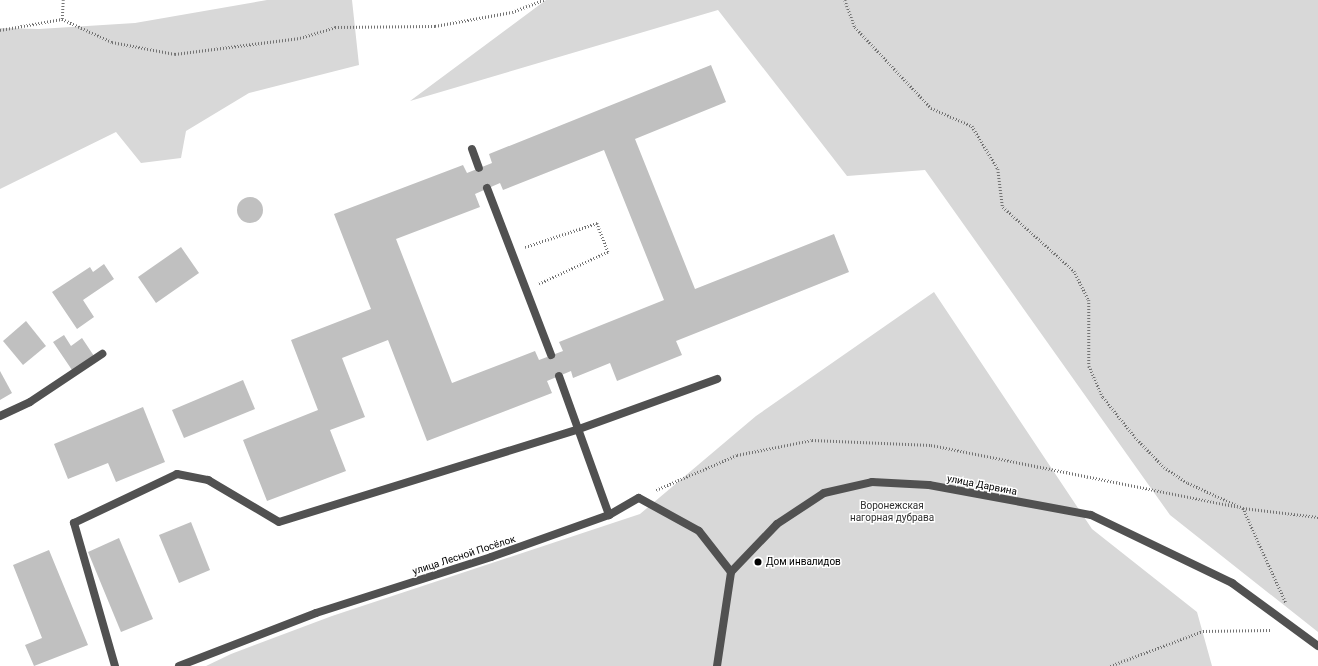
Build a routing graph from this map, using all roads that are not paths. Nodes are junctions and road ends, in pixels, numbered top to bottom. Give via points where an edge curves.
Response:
1 (472, 149) dead end
2 (479, 168) dead end
3 (487, 188) dead end
4 (102, 354) dead end
5 (551, 355) dead end
6 (559, 376) dead end
7 (717, 379) dead end
8 (0, 416) edge
9 (578, 429) junction
10 (609, 515) junction
11 (731, 572) junction
12 (1318, 646) edge
13 (115, 666) edge
14 (179, 666) edge
15 (717, 666) edge

1 - 2 street
3 - 5 street
4 - 8 street via 30,402
6 - 9 street
7 - 9 street
9 - 10 street
9 - 13 street via 279,522 208,480 177,474 74,523
10 - 11 street, улица Лесной Посёлок via 639,498 699,531
10 - 14 street, улица Лесной Посёлок via 491,557 316,613
11 - 12 street, улица Дарвина via 778,524 824,493 872,482 929,485 1091,515 1232,583
11 - 15 street

